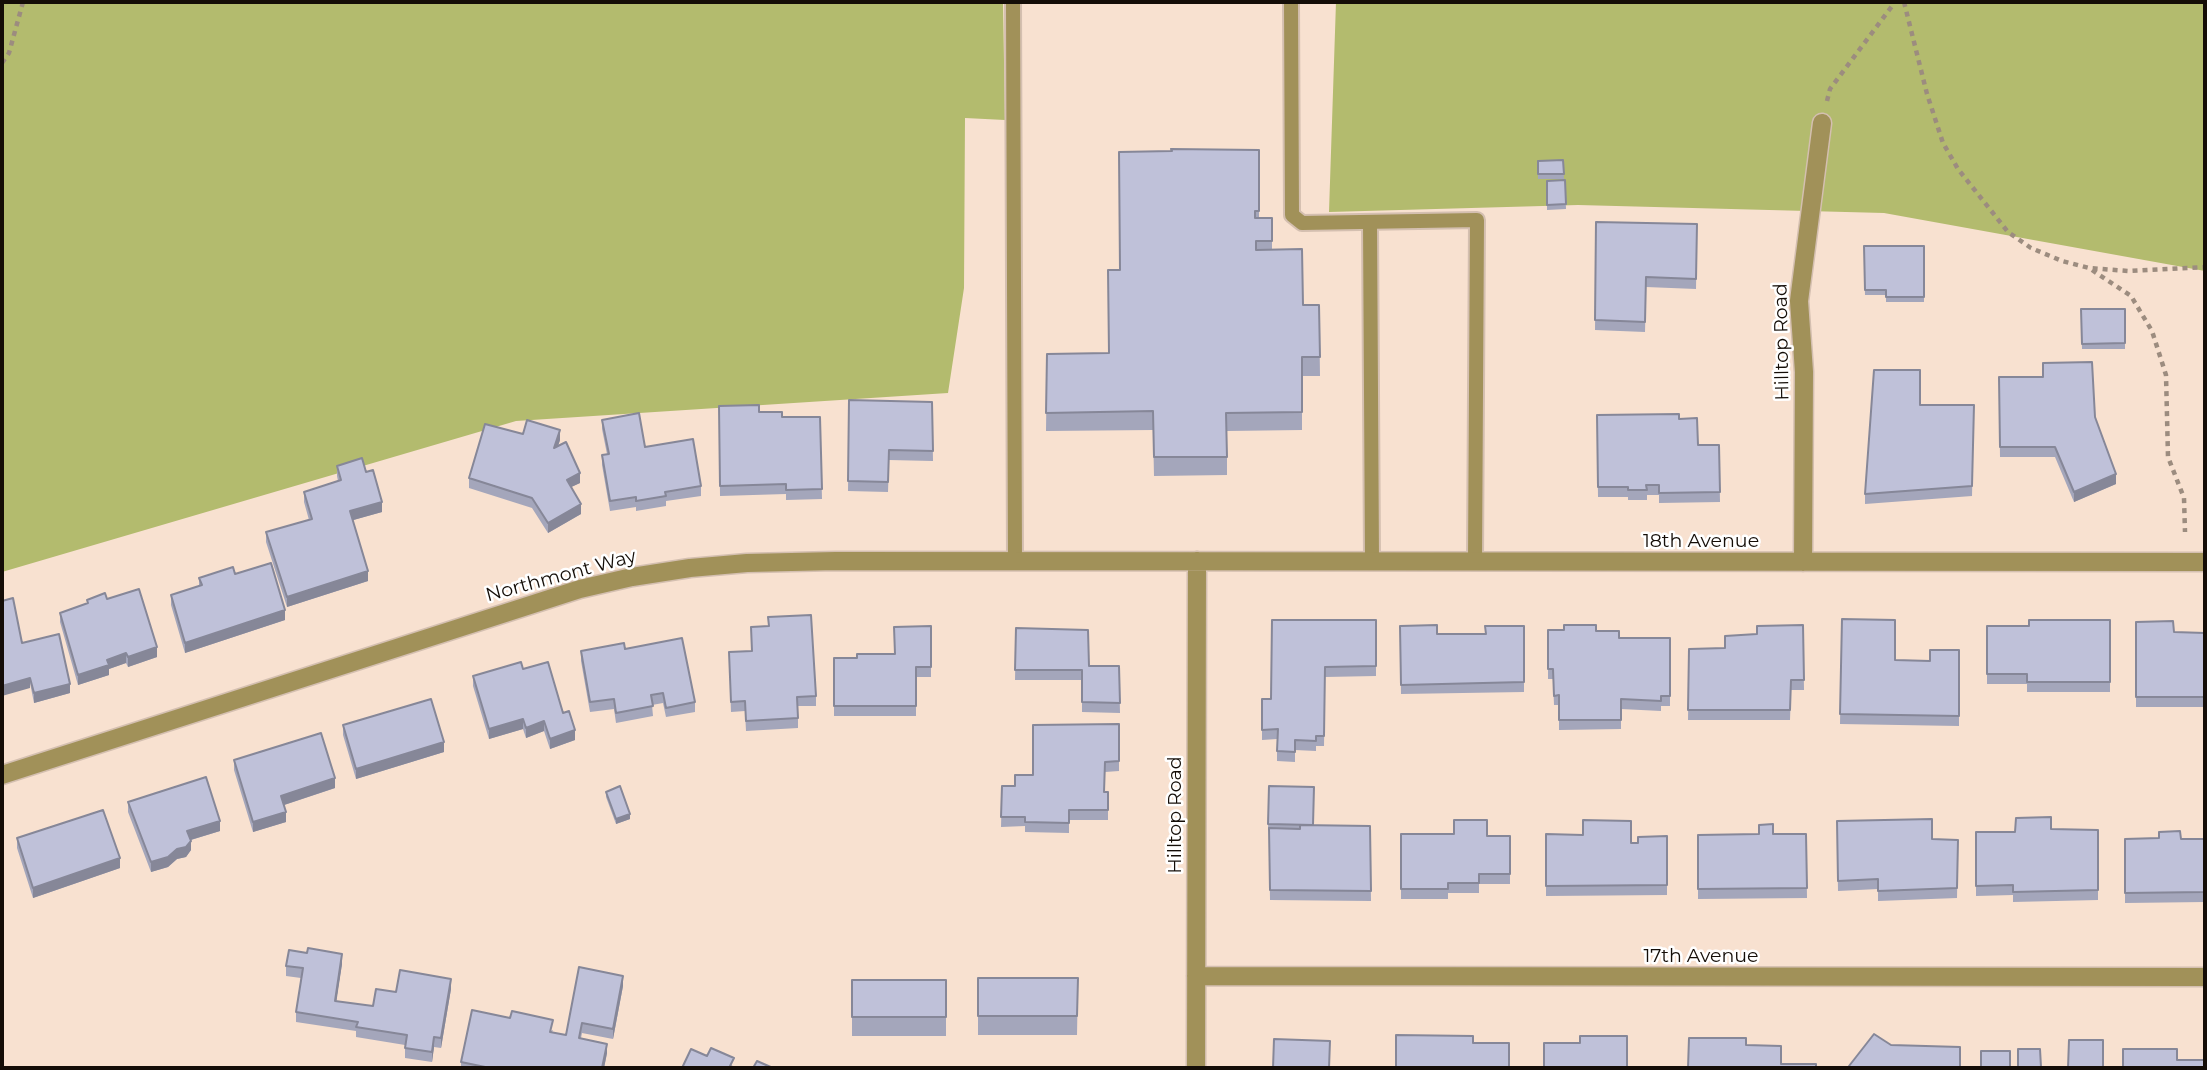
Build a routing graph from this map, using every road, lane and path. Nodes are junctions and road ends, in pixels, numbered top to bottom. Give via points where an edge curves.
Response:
1 (23, 2) edge
2 (1013, 2) edge
3 (1291, 2) edge
4 (1895, 2) edge
5 (1904, 2) edge
6 (2, 63) edge
7 (1822, 123) joint
8 (1370, 222) junction
9 (2205, 267) edge
10 (2089, 268) junction
11 (2185, 532) dead end
12 (1015, 561) junction
13 (1197, 561) junction
14 (1372, 561) junction
15 (1475, 561) junction
16 (1803, 562) junction
17 (2205, 562) edge
18 (2, 775) edge
19 (1196, 976) junction
20 (2205, 977) edge
21 (1196, 1068) edge

1 - 6 path
2 - 12 lane
3 - 8 lane via 1292,215 1302,223
4 - 7 path via 1830,89
5 - 10 path via 1943,144 1958,169 2008,232 2031,248
7 - 16 street, Hilltop Road via 1799,300 1804,372
8 - 14 lane
8 - 15 lane via 1477,220
9 - 10 path
10 - 11 path via 2131,296 2152,331 2165,375 2168,457 2184,498
12 - 13 street, Northmont Way
12 - 18 street, Northmont Way via 747,563 632,577 525,605
13 - 14 street, 18th Avenue
13 - 19 street, Hilltop Road
14 - 15 street, 18th Avenue
15 - 16 street, 18th Avenue
16 - 17 street, 18th Avenue
19 - 20 street, 17th Avenue
19 - 21 street, Hilltop Road

